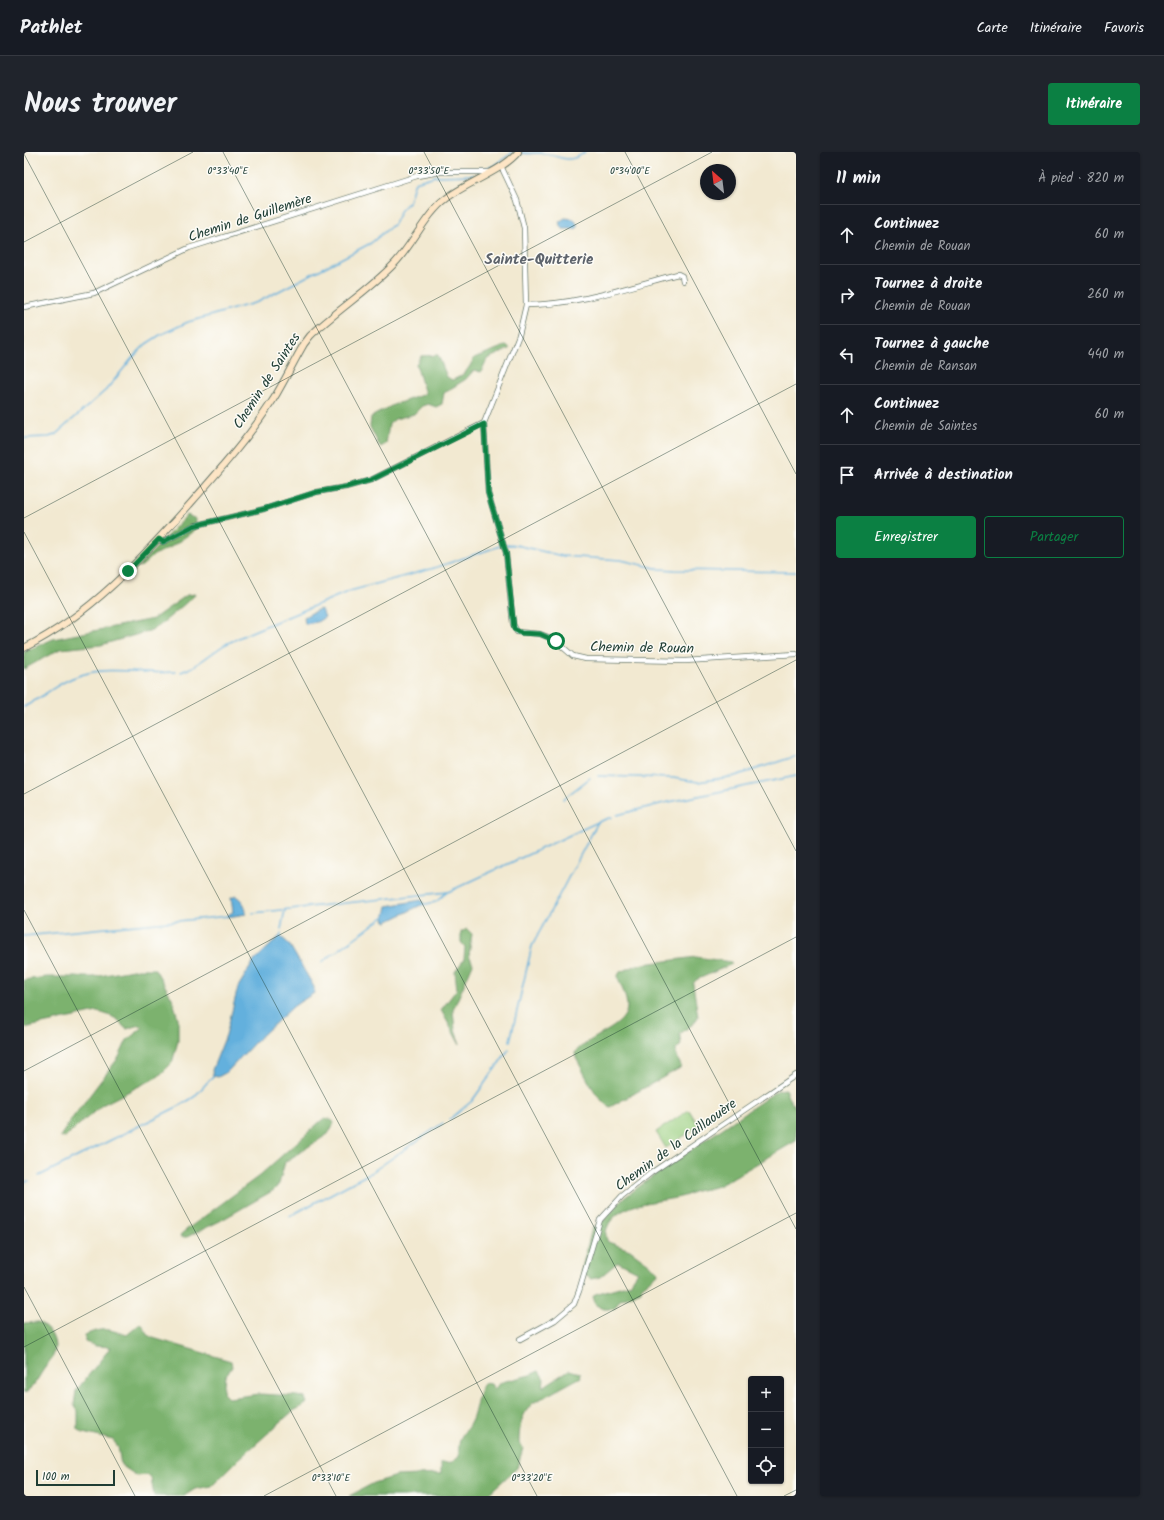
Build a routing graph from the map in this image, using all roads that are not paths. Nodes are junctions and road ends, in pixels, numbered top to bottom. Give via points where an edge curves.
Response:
1 (517, 154) edge
2 (501, 166) junction
3 (490, 172) junction
4 (683, 281) dead end
5 (526, 305) junction
6 (24, 306) edge
7 (484, 424) junction
8 (159, 539) junction
9 (24, 648) edge
10 (796, 654) edge
11 (796, 1075) edge
12 (520, 1339) dead end

1 - 2 street, Chemin de Saintes
2 - 3 street, Chemin de Saintes
2 - 5 street via 517,200 525,232
3 - 6 street, Chemin de Guillemère via 440,172 417,176 189,248 82,297
3 - 8 street, Chemin de Saintes via 437,206 395,264 310,336 272,401 233,455
4 - 5 street via 682,276 678,274 572,302
5 - 7 street via 519,336
7 - 8 street via 371,480 193,526 163,542
7 - 10 street, Chemin de Rouan via 488,493 506,553 513,624 517,632 548,637 573,656 586,659 685,661
8 - 9 street, Chemin de Saintes via 96,602 56,630
11 - 12 street, Chemin de la Caillaouère via 651,1173 622,1196 600,1220 574,1304 555,1320

